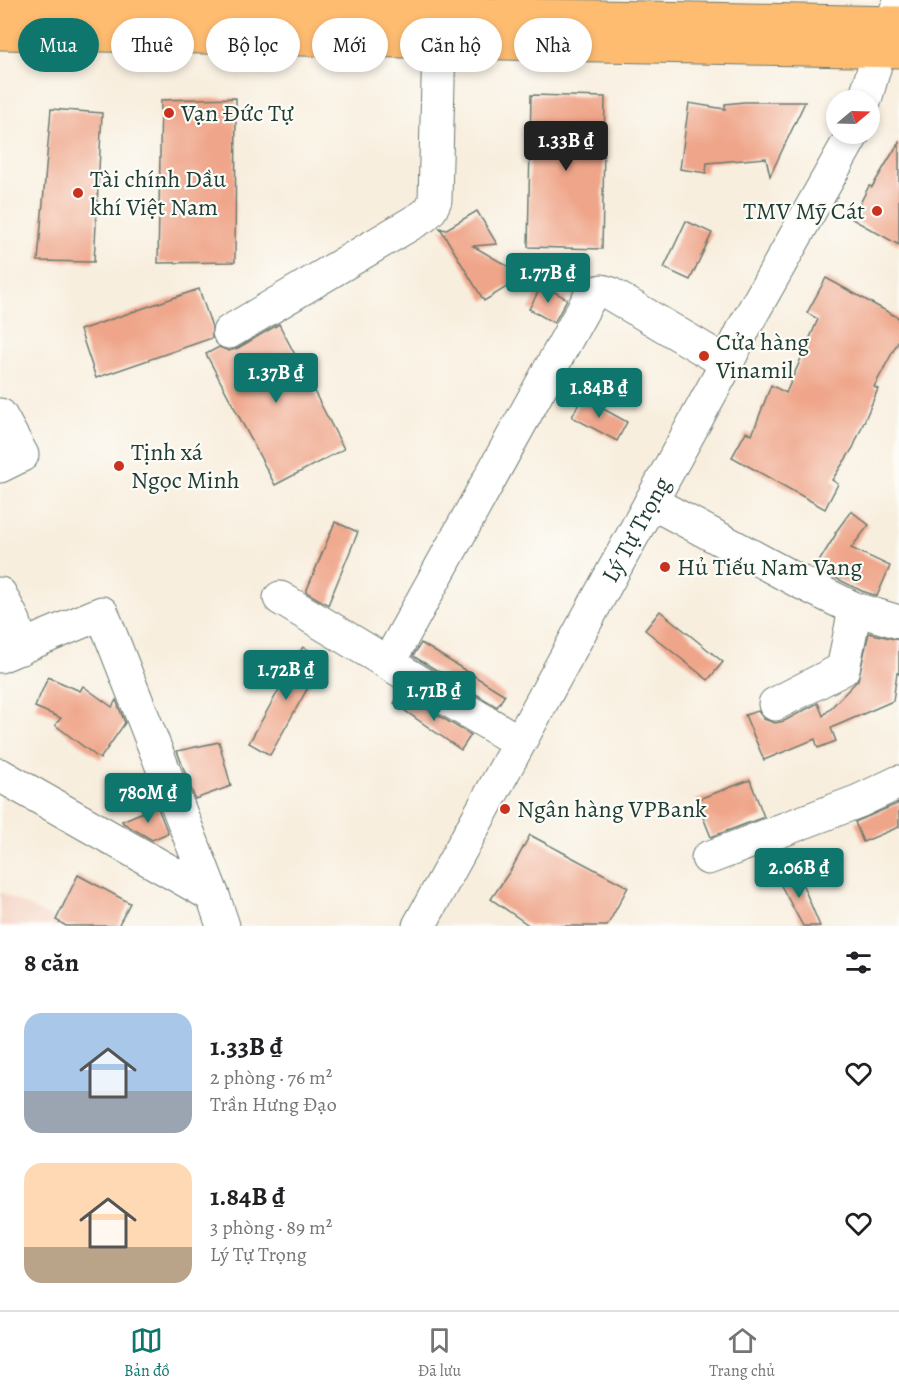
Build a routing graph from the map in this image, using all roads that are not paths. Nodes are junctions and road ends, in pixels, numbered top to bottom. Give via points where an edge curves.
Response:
1 (43, 3) edge
2 (0, 5) edge
3 (555, 8) edge
4 (893, 31) edge
5 (0, 33) edge
6 (502, 40) edge
7 (400, 41) edge
8 (438, 72) edge
9 (869, 90) edge
10 (847, 144) edge
11 (229, 332) dead end
12 (727, 363) junction
13 (0, 415) edge
14 (0, 466) edge
15 (651, 502) junction
16 (0, 594) edge
17 (280, 598) dead end
18 (855, 609) junction
19 (899, 622) edge
20 (10, 652) edge
21 (388, 663) junction
22 (774, 704) dead end
23 (519, 742) junction
24 (0, 775) edge
25 (899, 782) edge
26 (708, 858) dead end
27 (218, 911) edge
28 (419, 926) edge

1 - 2 highway
1 - 3 highway
3 - 4 highway
4 - 6 highway
4 - 9 street
5 - 7 highway
8 - 11 street via 435,200 431,209
10 - 12 street, Lý Tự Trọng
12 - 15 street, Lý Tự Trọng
12 - 21 street via 609,293 591,295
13 - 14 street via 22,455
15 - 18 street
15 - 23 street, Lý Tự Trọng
16 - 20 street via 14,621
17 - 21 street
18 - 19 street
18 - 22 street via 843,669
20 - 27 street via 102,613
21 - 23 street
23 - 28 street, Lý Tự Trọng
24 - 27 street
25 - 26 street

